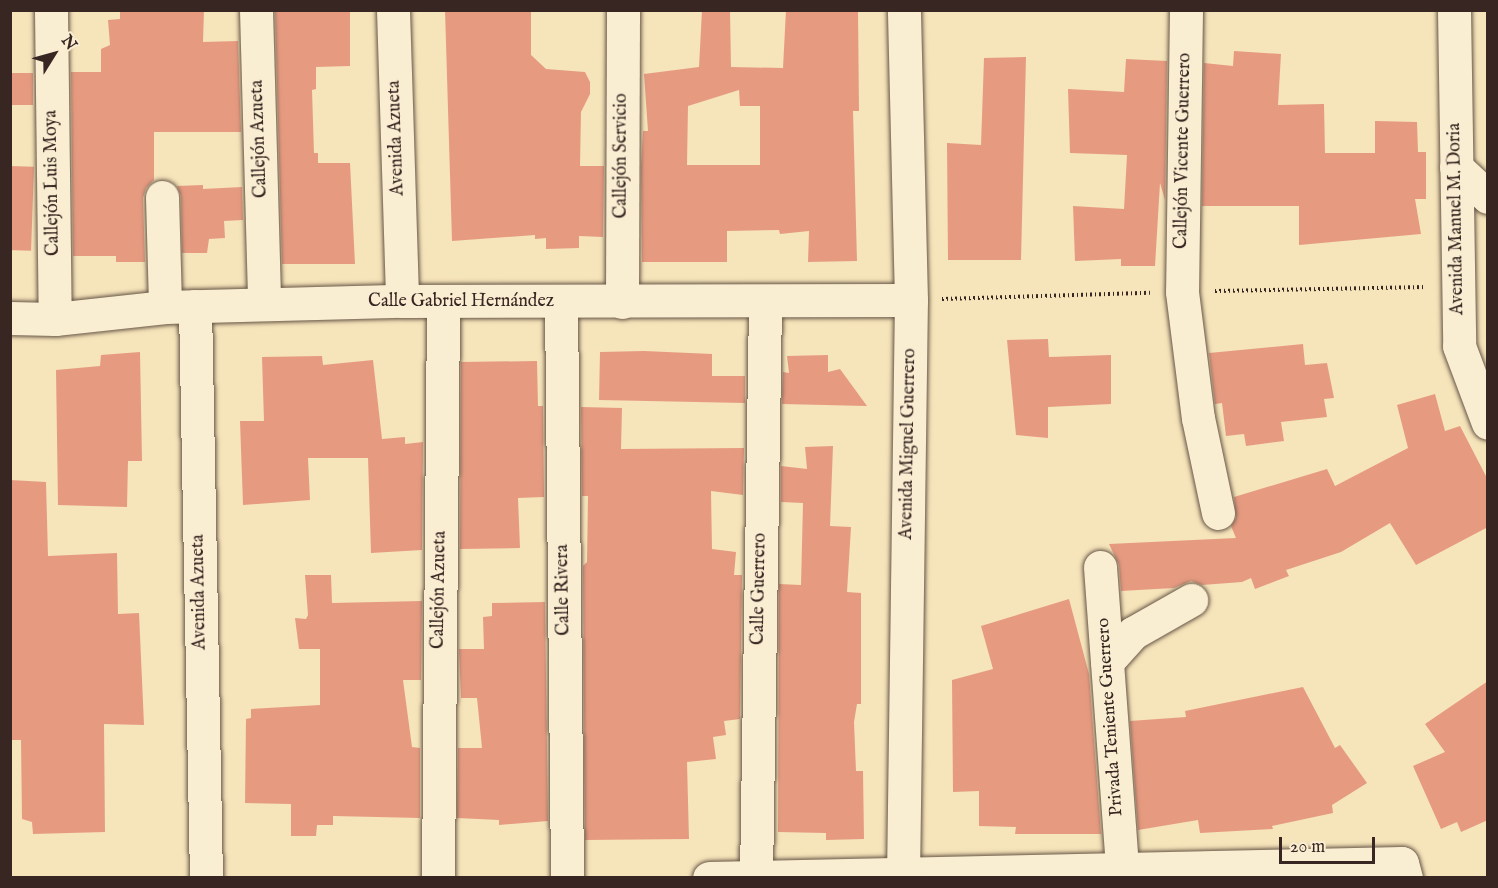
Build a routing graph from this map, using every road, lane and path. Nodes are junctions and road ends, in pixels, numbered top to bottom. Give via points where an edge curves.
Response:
1 (51, 10) edge
2 (256, 10) edge
3 (393, 10) edge
4 (623, 10) edge
5 (904, 10) edge
6 (1186, 10) edge
7 (1455, 10) edge
8 (1456, 167) junction
9 (162, 197) dead end
10 (1488, 197) edge
11 (911, 300) junction
12 (402, 301) junction
13 (561, 302) junction
14 (622, 302) junction
15 (765, 302) junction
16 (443, 303) junction
17 (264, 304) junction
18 (180, 307) junction
19 (10, 318) edge
20 (55, 319) junction
21 (1488, 423) edge
22 (1218, 513) dead end
23 (1100, 567) dead end
24 (1191, 600) dead end
25 (1107, 662) junction
26 (1122, 868) junction
27 (1404, 870) edge
28 (903, 874) edge
29 (756, 877) edge
30 (206, 878) edge
31 (438, 878) edge
32 (567, 878) edge
33 (709, 878) edge

1 - 20 street, Callejón Luis Moya
2 - 17 street, Callejón Azueta
3 - 12 street, Avenida Azueta
4 - 14 street, Callejón Servicio
5 - 11 street, Avenida Miguel Guerrero
6 - 22 street, Callejón Vicente Guerrero via 1182,292 1198,418
7 - 8 street, Avenida Manuel M. Doria
8 - 10 street
8 - 21 street, Avenida Manuel M. Doria via 1459,346
9 - 18 street, Avenida Azueta
11 - 15 street, Calle Gabriel Hernández
11 - 28 street, Avenida Miguel Guerrero
12 - 16 street, Calle Gabriel Hernández
12 - 17 street, Calle Gabriel Hernández
13 - 14 street, Calle Gabriel Hernández
13 - 16 street, Calle Gabriel Hernández
13 - 32 street, Calle Rivera
14 - 15 street, Calle Gabriel Hernández
15 - 29 street, Calle Guerrero
16 - 31 street, Callejón Azueta
17 - 18 street, Calle Gabriel Hernández
18 - 20 street, Calle Gabriel Hernández
18 - 30 street, Avenida Azueta
19 - 20 street, Calle Gabriel Hernández
23 - 25 street, Privada Teniente Guerrero
24 - 25 street via 1133,633
25 - 26 street, Privada Teniente Guerrero
26 - 27 street
26 - 28 street
28 - 29 street
29 - 33 street

